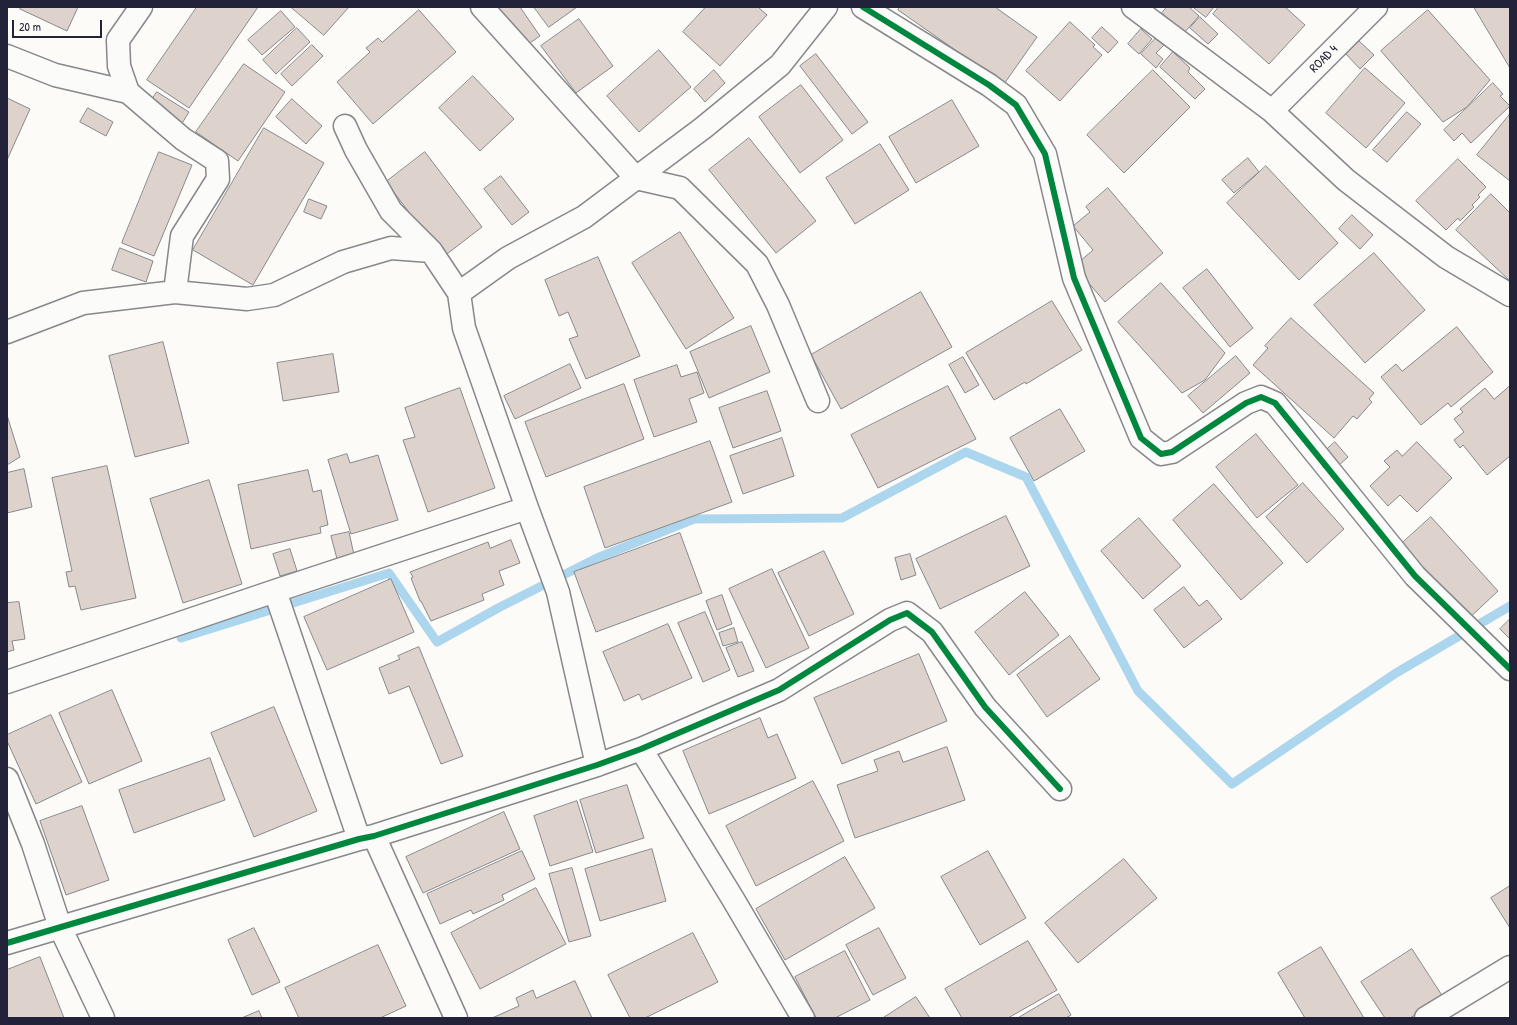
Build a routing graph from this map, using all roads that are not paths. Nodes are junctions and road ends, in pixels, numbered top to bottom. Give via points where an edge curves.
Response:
1 (141, 7) edge
2 (482, 7) edge
3 (826, 7) edge
4 (863, 7) edge
5 (1133, 7) edge
6 (1376, 7) edge
7 (7, 56) edge
8 (128, 92) junction
9 (1272, 111) junction
10 (345, 126) dead end
11 (636, 178) junction
12 (431, 251) junction
13 (175, 292) junction
14 (1509, 293) edge
15 (459, 294) junction
16 (7, 332) edge
17 (818, 401) dead end
18 (527, 508) junction
19 (275, 591) junction
20 (1510, 668) edge
21 (7, 682) edge
22 (641, 749) junction
23 (597, 765) junction
24 (7, 779) edge
25 (1060, 789) dead end
26 (366, 838) junction
27 (60, 927) junction
28 (7, 943) edge
29 (1510, 967) edge
30 (103, 1018) edge
31 (456, 1018) edge
32 (803, 1018) edge
33 (1426, 1018) edge

1 - 8 street via 118,40 120,66
2 - 11 street
3 - 11 street via 780,65 703,128
4 - 20 street via 989,85 1016,105 1045,154 1074,278 1141,438 1161,454 1172,452 1246,403 1261,397 1275,403 1414,576
5 - 9 street
6 - 9 street, ROAD 4
7 - 8 street via 55,75
8 - 13 street via 183,139 218,161 218,179 182,236
9 - 14 street via 1346,180 1446,257
10 - 12 street via 391,211
11 - 15 street via 584,217 508,258
11 - 17 street via 680,188 757,264 778,305
12 - 13 street via 391,248 343,262 274,295 248,299
12 - 15 street
13 - 16 street via 83,303
15 - 18 street via 464,328
18 - 19 street
18 - 23 street via 558,592
19 - 21 street
19 - 26 street
22 - 23 street
22 - 25 street via 779,690 890,620 907,613 932,632 985,707
22 - 32 street
23 - 26 street
24 - 27 street via 33,844
26 - 27 street
26 - 31 street
27 - 28 street
27 - 30 street
29 - 33 street

